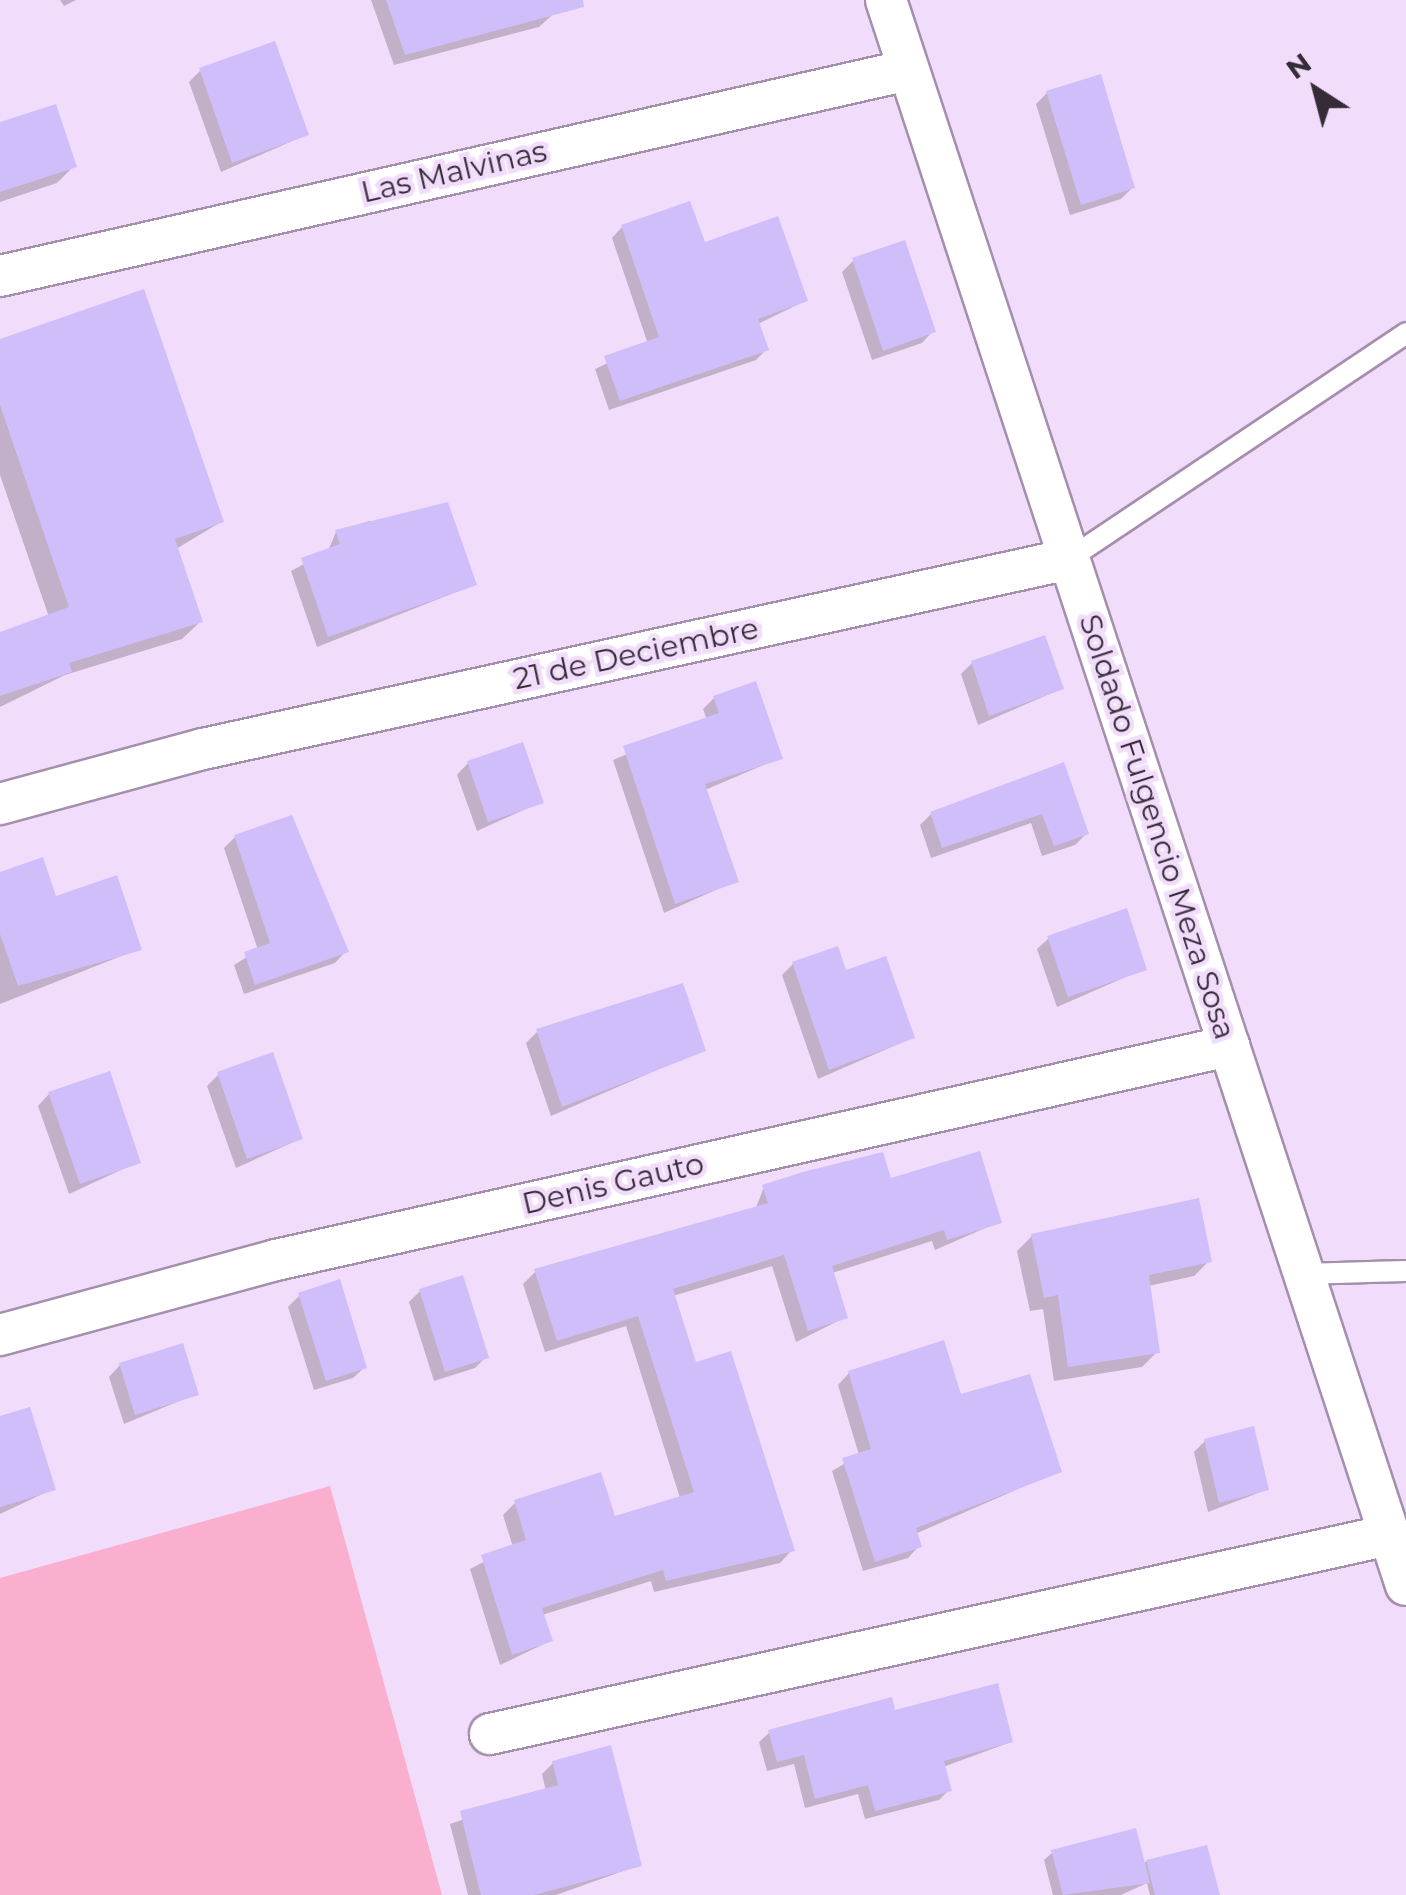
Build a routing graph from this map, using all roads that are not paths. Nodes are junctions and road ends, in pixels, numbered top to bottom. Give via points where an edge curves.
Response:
1 (886, 0) edge
2 (908, 70) junction
3 (0, 276) edge
4 (1406, 333) edge
5 (1069, 559) junction
6 (0, 804) edge
7 (1229, 1046) junction
8 (1406, 1271) edge
9 (1304, 1274) junction
10 (0, 1335) edge
11 (1390, 1534) junction
12 (1406, 1585) edge
13 (490, 1734) dead end

1 - 2 street, Soldado Fulgencio Meza Sosa
2 - 3 street, Las Malvinas
2 - 5 street, Soldado Fulgencio Meza Sosa
4 - 5 lane
5 - 6 street, 21 de Deciembre via 203,749
5 - 7 street, Soldado Fulgencio Meza Sosa
7 - 9 street, Soldado Fulgencio Meza Sosa
7 - 10 street, Denis Gauto via 276,1260
8 - 9 lane
9 - 11 street, Soldado Fulgencio Meza Sosa
11 - 12 street, Soldado Fulgencio Meza Sosa
11 - 13 street

